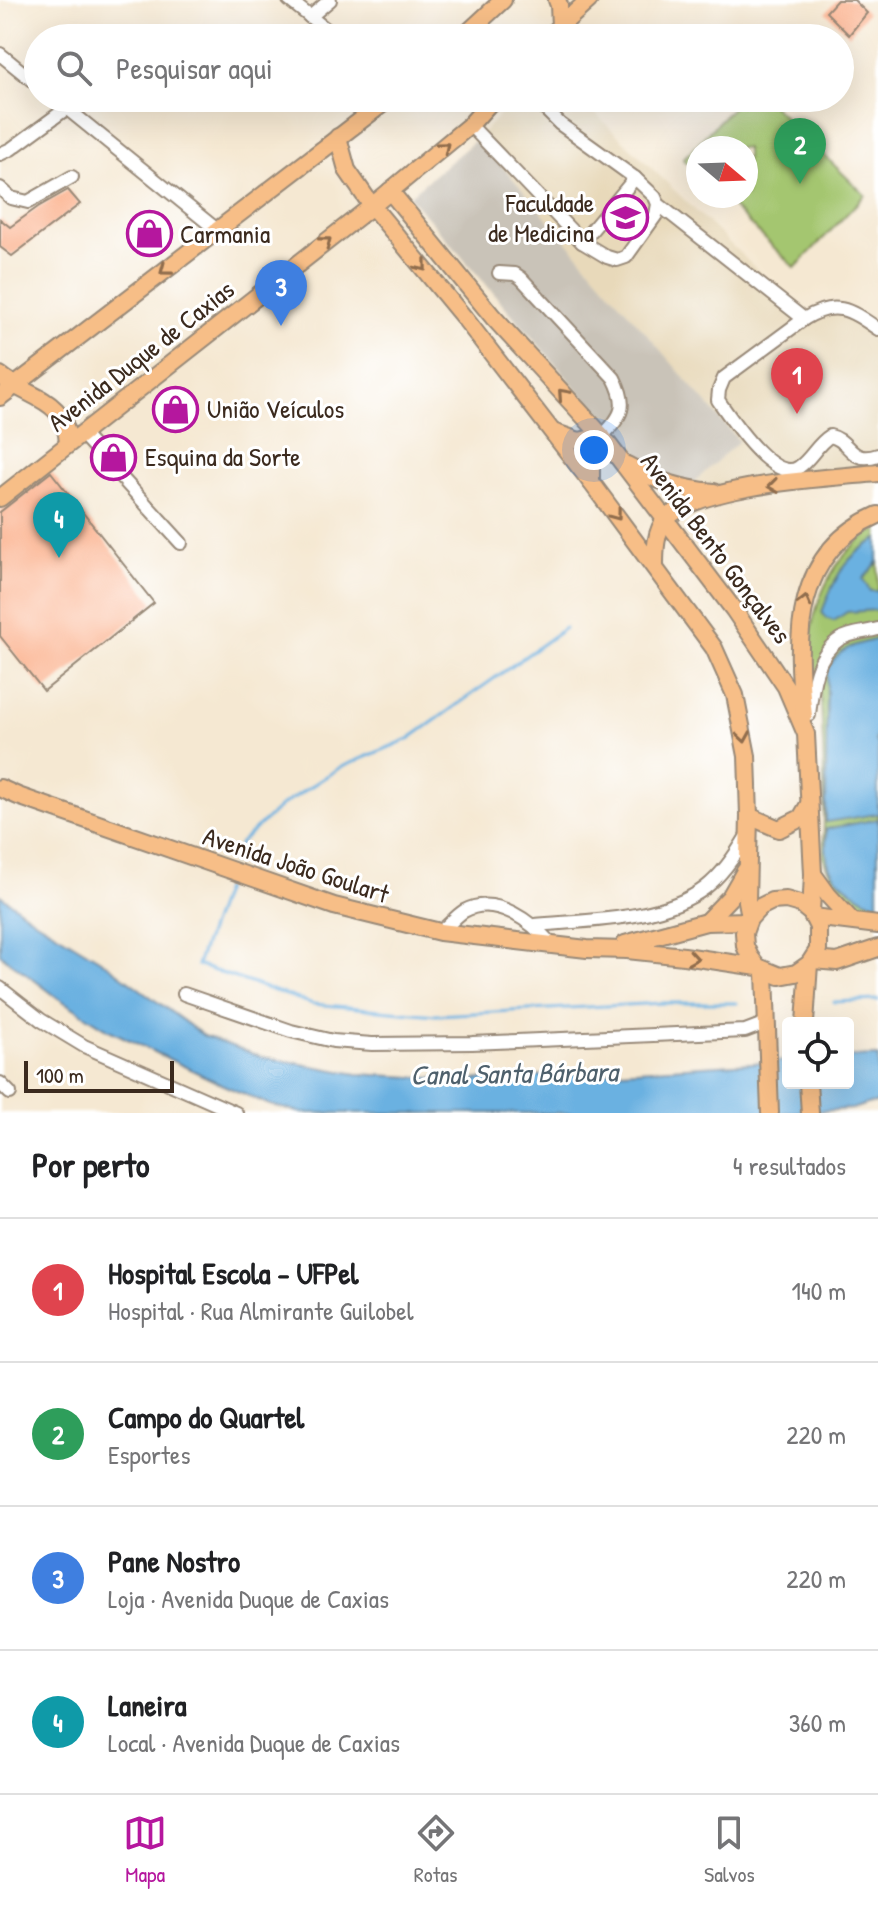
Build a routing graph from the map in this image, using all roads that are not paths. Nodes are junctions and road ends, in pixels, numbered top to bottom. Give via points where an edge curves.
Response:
1 (289, 0) edge
2 (330, 0) edge
3 (503, 0) edge
4 (557, 0) edge
5 (589, 0) edge
6 (310, 17) junction
7 (319, 24) edge
8 (477, 24) edge
9 (560, 24) edge
10 (562, 24) edge
11 (0, 54) edge
12 (24, 74) edge
13 (62, 112) edge
14 (72, 112) edge
15 (371, 112) edge
16 (482, 112) edge
17 (548, 112) edge
18 (470, 125) junction
19 (338, 137) junction
20 (0, 154) edge
21 (72, 177) dead end
22 (635, 178) junction
23 (356, 183) junction
24 (395, 187) junction
25 (0, 188) edge
26 (658, 204) junction
27 (372, 206) junction
28 (217, 230) junction
29 (582, 242) junction
30 (499, 273) dead end
31 (804, 319) junction
32 (878, 329) edge
33 (0, 375) edge
34 (14, 386) junction
35 (0, 397) edge
36 (551, 430) junction
37 (81, 433) junction
38 (602, 436) junction
39 (68, 444) junction
40 (878, 455) edge
41 (622, 463) junction
42 (878, 473) edge
43 (591, 482) junction
44 (724, 493) junction
45 (0, 498) edge
46 (878, 515) edge
47 (664, 521) junction
48 (181, 543) dead end
49 (655, 567) junction
50 (878, 629) edge
51 (806, 734) junction
52 (0, 788) edge
53 (808, 806) junction
54 (749, 816) junction
55 (748, 834) junction
56 (747, 866) junction
57 (813, 874) junction
58 (812, 915) junction
59 (749, 919) junction
60 (851, 920) junction
61 (706, 922) junction
62 (535, 925) junction
63 (878, 925) edge
64 (440, 932) junction
65 (552, 945) junction
66 (878, 948) edge
67 (587, 949) junction
68 (811, 962) junction
69 (837, 962) junction
70 (762, 969) junction
71 (0, 988) edge
72 (184, 994) dead end
73 (807, 998) junction
74 (805, 1017) edge
75 (766, 1027) junction
76 (0, 1083) edge
77 (808, 1089) edge
78 (10, 1093) dead end
79 (236, 1113) edge
80 (770, 1113) edge
81 (810, 1113) edge

1 - 6 street
2 - 6 street
3 - 8 main road
4 - 9 main road
5 - 10 main road
6 - 7 street
11 - 12 street
13 - 20 street
14 - 28 street
15 - 19 main road, Avenida Duque de Caxias
16 - 18 main road, Avenida Duque de Caxias
17 - 22 street
24 -> 18 main road, Avenida Duque de Caxias
18 - 29 street
19 - 23 main road via 343,161
19 - 28 main road, Avenida Duque de Caxias
21 - 25 street via 28,202 11,198
22 - 26 street
22 - 29 street
23 - 24 main road
23 - 27 main road
24 - 27 main road, Avenida Duque de Caxias
38 -> 24 main road, Avenida Bento Gonçalves via 493,317
26 - 29 street via 626,257 607,257
26 - 31 street
27 -> 36 main road
37 -> 27 main road, Avenida Duque de Caxias
28 -> 34 main road, Avenida Duque de Caxias
30 - 38 street via 521,278 614,378 623,395 622,408
31 - 32 street via 821,308 842,308
31 - 40 street via 724,378 718,400 754,449 783,469 800,467 830,436 852,454
33 - 34 main road
34 - 35 main road, Avenida Duque de Caxias
34 - 39 main road via 53,405 67,428
36 - 38 main road via 579,441
36 - 43 main road
37 - 39 main road, Avenida Duque de Caxias
37 - 48 street
38 - 41 main road, Avenida Bento Gonçalves
38 - 43 main road via 591,456
39 - 45 main road, Avenida Duque de Caxias
41 - 44 main road via 683,489
41 - 47 main road, Avenida Bento Gonçalves
42 -> 44 main road
43 -> 49 main road
44 - 47 main road via 684,506
51 -> 46 main road via 799,624 808,586 849,531
47 - 49 main road
47 - 51 main road, Avenida Bento Gonçalves via 768,658
49 -> 54 main road via 714,648 731,682 747,756
50 - 51 street via 841,639 824,656 813,678
51 - 53 main road, Avenida Bento Gonçalves
52 - 64 main road, Avenida João Goulart via 334,906
53 - 54 main road via 801,818 779,829
53 - 57 main road, Avenida Bento Gonçalves
54 - 55 main road
55 - 56 main road
55 - 62 street via 705,888 660,910
56 - 59 main road
56 - 61 main road via 730,897
57 - 58 main road, Avenida Bento Gonçalves
57 - 60 main road
58 - 59 main road, Avenida João Goulart via 786,900 760,907
58 - 60 main road, Avenida João Goulart
58 - 68 main road, Avenida Bento Gonçalves via 820,938
59 - 61 main road, Avenida João Goulart
59 - 70 main road via 745,946
60 - 63 main road, Avenida João Goulart
61 - 67 main road, Avenida João Goulart via 645,941
62 - 64 street via 509,910 482,907 466,910
62 - 65 street
64 - 65 main road, Avenida João Goulart
65 - 67 main road, Avenida João Goulart
66 - 69 main road, Avenida João Goulart
67 -> 70 main road, Avenida João Goulart via 655,952
68 - 69 main road, Avenida João Goulart
68 - 70 main road, Avenida João Goulart via 780,976
68 - 73 main road, Avenida Bento Gonçalves
69 - 73 main road
70 - 75 main road
71 - 79 street via 84,1046
72 - 75 street via 291,1031 372,1044
73 - 74 main road, Avenida Bento Gonçalves
75 - 80 main road
76 - 78 street
77 - 81 main road

